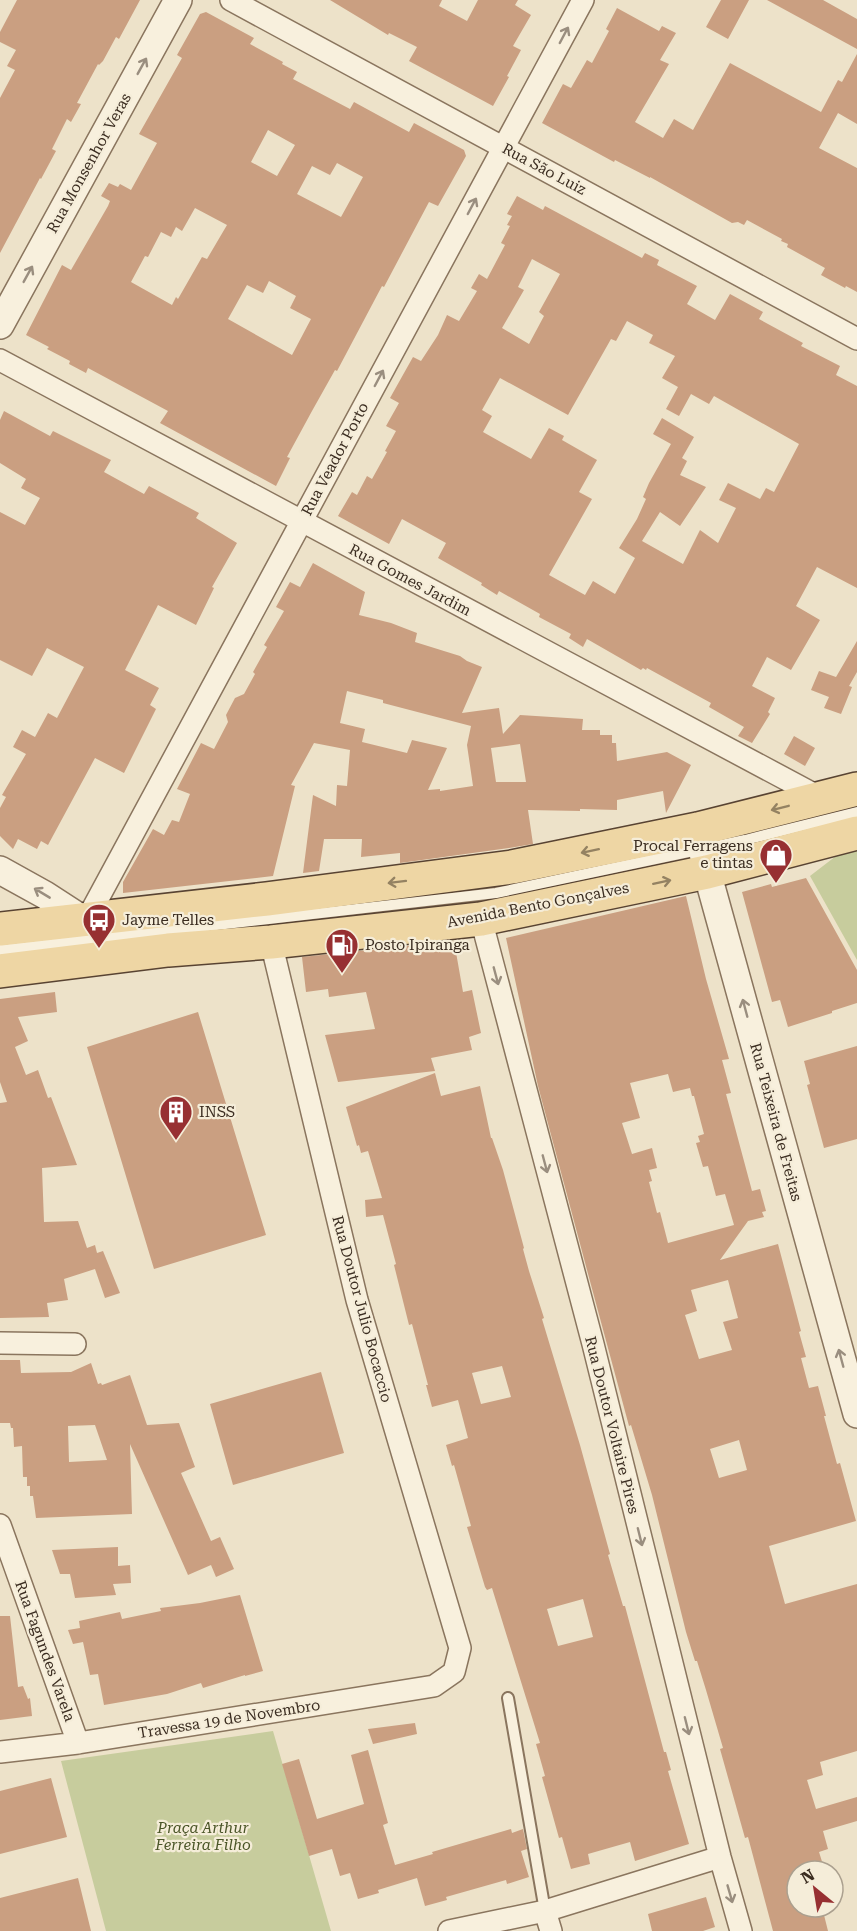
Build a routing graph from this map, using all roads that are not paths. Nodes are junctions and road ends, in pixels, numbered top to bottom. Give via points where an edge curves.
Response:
1 (178, 0) edge
2 (231, 0) edge
3 (583, 0) edge
4 (504, 147) junction
5 (0, 325) edge
6 (857, 339) edge
7 (0, 360) edge
8 (302, 522) junction
9 (857, 789) edge
10 (821, 798) junction
11 (857, 812) edge
12 (857, 833) edge
13 (702, 850) junction
14 (0, 870) edge
15 (267, 899) junction
16 (84, 919) junction
17 (481, 919) junction
18 (0, 928) edge
19 (166, 931) junction
20 (271, 942) junction
21 (0, 950) edge
22 (0, 971) edge
23 (0, 1343) edge
24 (75, 1344) dead end
25 (857, 1414) edge
26 (0, 1524) edge
27 (454, 1672) joint
28 (508, 1698) dead end
29 (78, 1743) junction
30 (0, 1752) edge
31 (720, 1857) junction
32 (548, 1921) edge
33 (449, 1931) edge
34 (741, 1931) edge

5 -> 1 street, Rua Monsenhor Veras
2 - 4 street, Rua São Luiz
4 -> 3 street, Rua Veador Porto
4 - 6 street, Rua São Luiz
8 -> 4 street, Rua Veador Porto
7 - 8 street, Rua Gomes Jardim
8 - 10 street, Rua Gomes Jardim
8 - 16 street, Rua Veador Porto
9 - 10 main road, Avenida Bento Gonçalves
10 -> 13 main road, Avenida Bento Gonçalves
11 - 13 lane
12 - 13 main road, Avenida Bento Gonçalves
13 -> 15 main road, Avenida Bento Gonçalves via 512,867
17 -> 13 main road, Avenida Bento Gonçalves
13 - 19 lane via 496,893
25 -> 13 street, Rua Teixeira de Freitas
16 -> 14 street
15 - 16 main road, Avenida Bento Gonçalves
15 - 19 lane
16 - 18 main road, Avenida Bento Gonçalves
17 - 20 main road, Avenida Bento Gonçalves
17 -> 31 street, Rua Doutor Voltaire Pires via 593,1344
19 - 20 lane
19 - 21 lane
20 - 22 main road, Avenida Bento Gonçalves via 168,950
20 - 27 street, Rua Doutor Julio Bocaccio via 357,1300 460,1648
23 - 24 street
26 - 29 street, Rua Fagundes Varela
27 - 29 street, Travessa 19 de Novembro via 434,1686
28 - 32 lane
29 - 30 street, Travessa 19 de Novembro
31 - 32 street
31 -> 34 street, Rua Doutor Voltaire Pires
32 - 33 street

